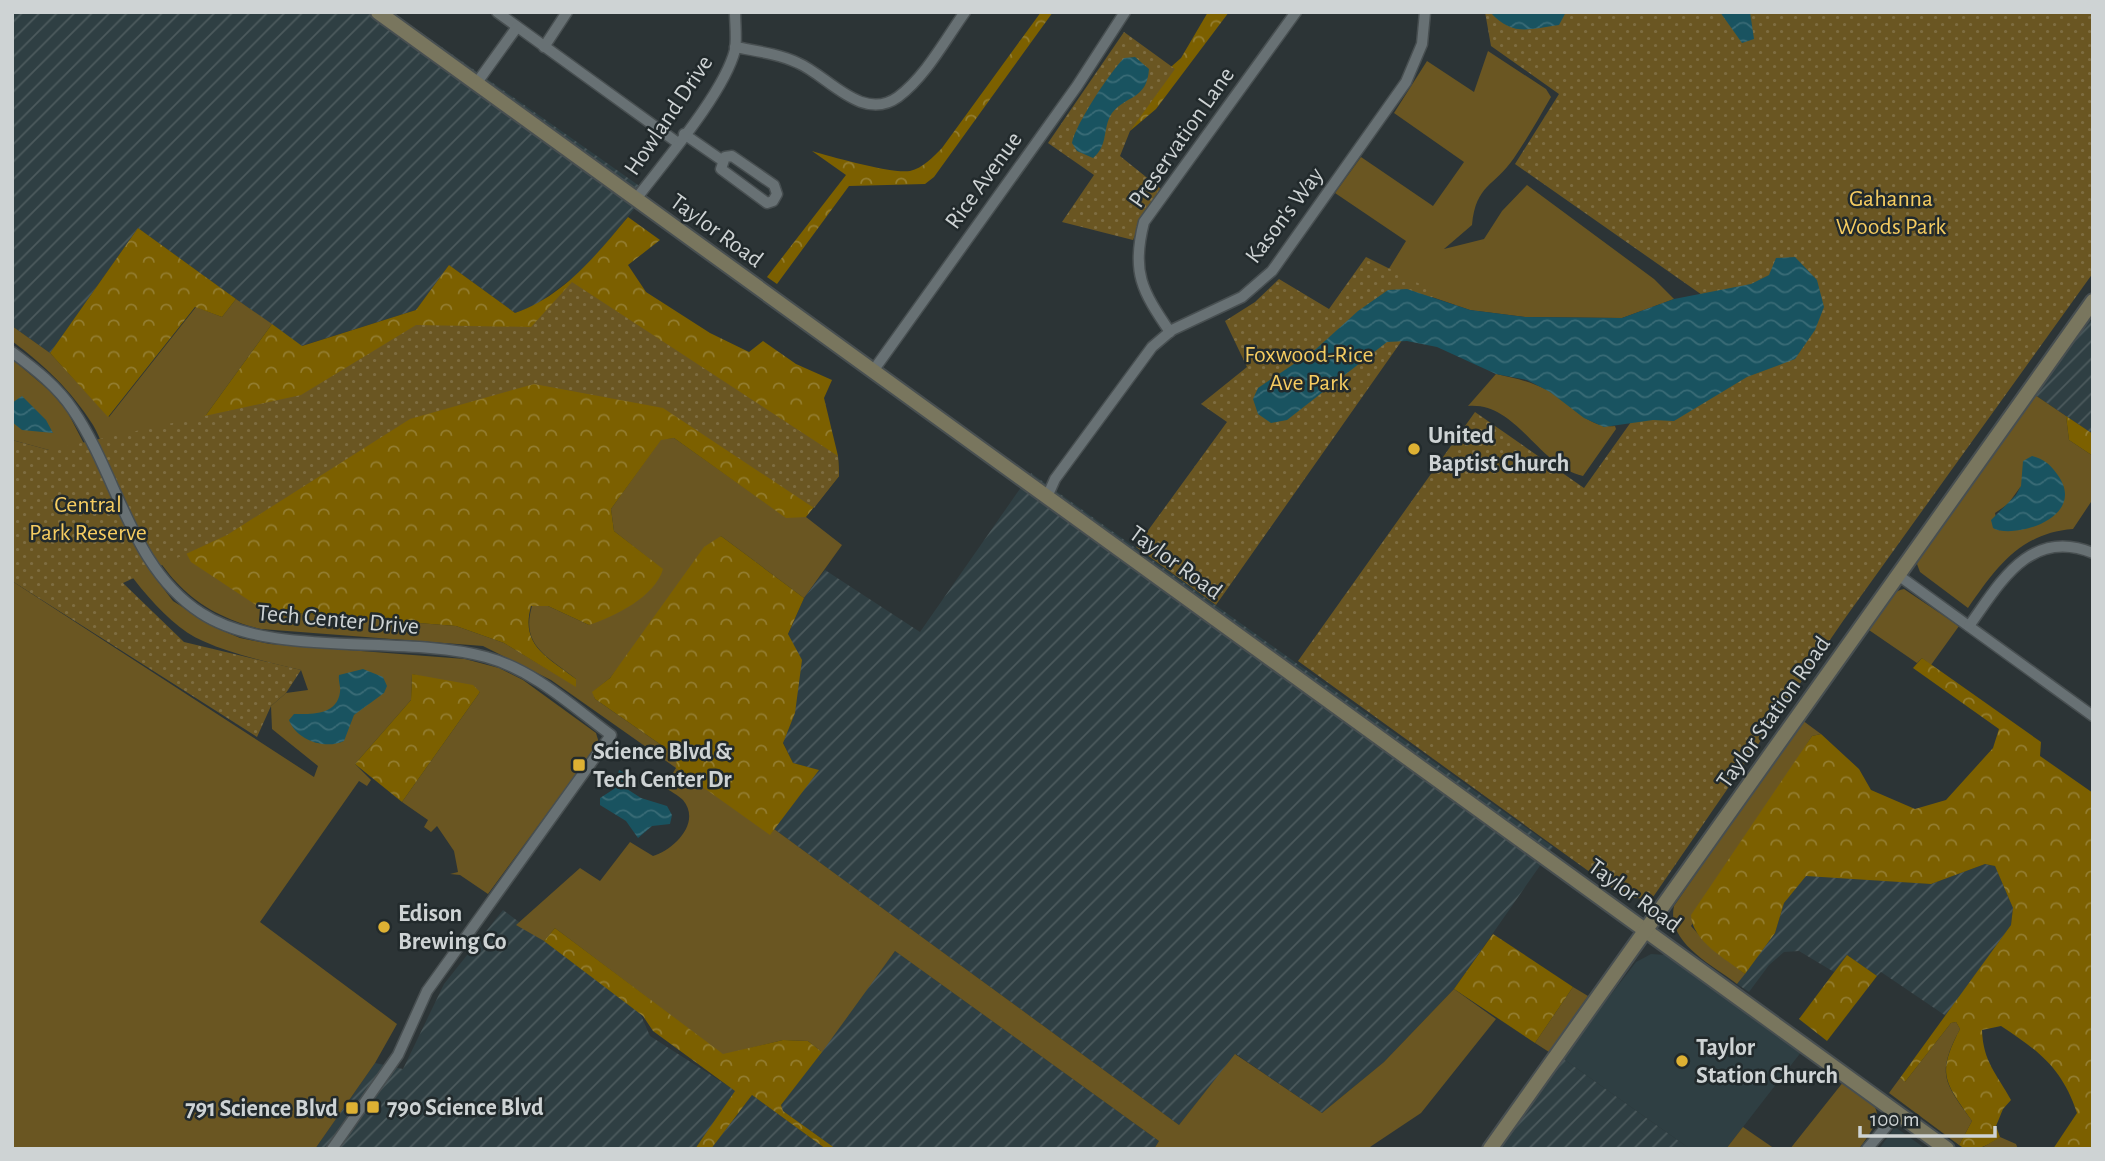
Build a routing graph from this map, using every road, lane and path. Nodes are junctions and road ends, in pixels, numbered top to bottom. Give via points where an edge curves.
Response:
1 (378, 12) edge
2 (497, 12) edge
3 (567, 12) edge
4 (735, 12) edge
5 (1125, 12) edge
6 (1296, 12) edge
7 (1425, 12) edge
8 (962, 13) edge
9 (517, 27) junction
10 (544, 47) junction
11 (735, 47) junction
12 (476, 84) junction
13 (684, 134) junction
14 (677, 143) junction
15 (723, 161) junction
16 (636, 199) junction
17 (2093, 301) edge
18 (1170, 332) junction
19 (12, 352) edge
20 (873, 372) junction
21 (1047, 497) junction
22 (2093, 553) edge
23 (1898, 575) junction
24 (1969, 626) junction
25 (2093, 716) edge
26 (1646, 932) junction
27 (1898, 1113) junction
28 (332, 1149) edge
29 (1490, 1149) edge
30 (1867, 1149) edge
31 (1947, 1149) edge

1 - 12 main road, Taylor Road
2 - 9 street
3 - 10 street
4 - 11 street, Howland Drive
5 - 20 street, Rice Avenue
6 - 18 street, Preservation Lane via 1144,222 1138,247 1140,283
7 - 18 street, Kason's Way via 1422,44 1406,82 1272,271 1223,309
8 - 11 street via 914,83 895,99 872,103 854,100 800,63
9 - 10 street
9 - 12 street
10 - 14 street
11 - 13 street, Howland Drive via 730,64
12 - 16 main road, Taylor Road
13 - 14 street, Howland Drive
13 - 15 street
14 - 16 street, Howland Drive
15 - 15 street via 723,172 767,203 773,201 777,194 774,185 732,156
16 - 20 main road, Taylor Road
17 - 23 main road, Taylor Station Road
18 - 21 street, Kason's Way via 1136,364
19 - 28 street, Tech Center Drive via 72,408 151,564 202,614 234,630 267,636 486,657 523,671 611,735 427,991 398,1055
20 - 21 main road, Taylor Road
21 - 26 main road, Taylor Road
22 - 24 street via 2072,546 2035,552 2006,575
23 - 24 street
23 - 26 main road, Taylor Station Road
24 - 25 street
26 - 27 main road, Taylor Road
26 - 29 main road, Taylor Station Road
27 - 30 street
27 - 31 main road, Taylor Road

